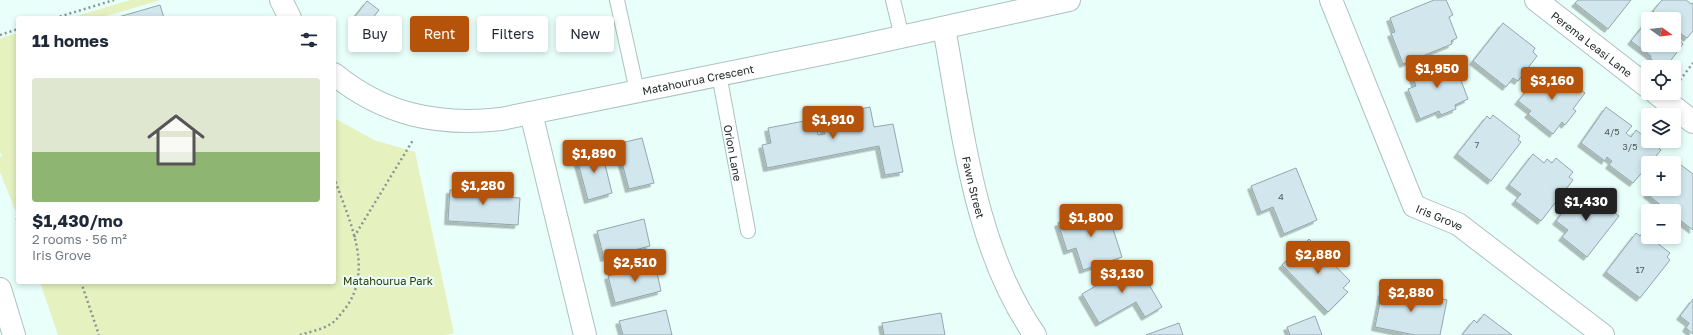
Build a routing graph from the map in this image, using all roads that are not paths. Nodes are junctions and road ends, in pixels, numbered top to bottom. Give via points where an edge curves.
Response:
1 (281, 0) edge
2 (618, 0) edge
3 (893, 0) edge
4 (1069, 0) edge
5 (1331, 0) edge
6 (1536, 0) edge
7 (1018, 5) edge
8 (289, 16) edge
9 (944, 28) junction
10 (902, 37) junction
11 (719, 74) junction
12 (336, 76) edge
13 (1641, 82) edge
14 (637, 91) junction
15 (1665, 100) edge
16 (531, 113) junction
17 (1693, 122) edge
18 (748, 231) dead end
19 (0, 289) edge
20 (14, 335) edge
21 (585, 335) edge
22 (1035, 335) edge
23 (1604, 335) edge

1 - 8 street
2 - 14 lane
3 - 10 lane
4 - 7 street, Matahourua Crescent
5 - 23 street, Iris Grove via 1414,206 1458,224
6 - 13 street, Perema Leasi Lane
7 - 9 street, Matahourua Crescent
9 - 10 street, Matahourua Crescent
9 - 22 street, Fawn Street via 983,227 1005,284
10 - 11 street, Matahourua Crescent
11 - 14 street, Matahourua Crescent
11 - 18 lane, Orion Lane
12 - 16 street, Matahourua Crescent via 362,95 426,118 476,122
14 - 16 street, Matahourua Crescent
15 - 17 street
16 - 21 street
19 - 20 street

